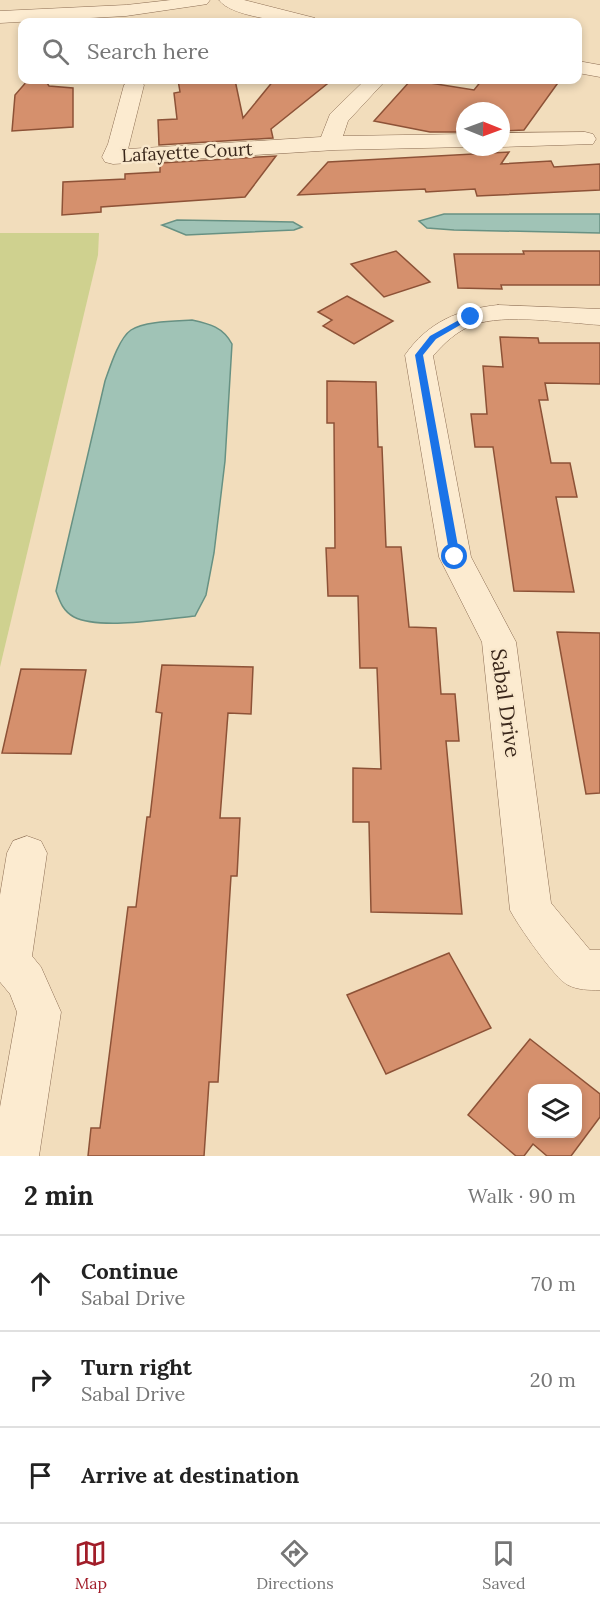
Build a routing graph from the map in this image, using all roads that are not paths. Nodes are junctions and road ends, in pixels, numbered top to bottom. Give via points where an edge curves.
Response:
1 (201, 0) edge
2 (228, 0) edge
3 (0, 17) edge
4 (290, 18) edge
5 (582, 68) edge
6 (600, 71) edge
7 (372, 84) edge
8 (134, 85) dead end
9 (585, 139) dead end
10 (510, 140) edge
11 (456, 141) edge
12 (335, 143) junction
13 (600, 317) edge
14 (27, 853) dead end
15 (5, 961) edge
16 (600, 970) edge
17 (15, 1156) edge

1 - 3 street via 163,9 117,13
2 - 4 street
5 - 6 street
7 - 12 street via 338,118 332,136
8 - 12 street, Lafayette Court via 113,157
9 - 10 street
11 - 12 street
13 - 16 street, Sabal Drive via 507,313 471,317 433,337 419,355 455,557 499,642 531,909 580,970
14 - 15 street
15 - 17 street via 26,981 39,1012

